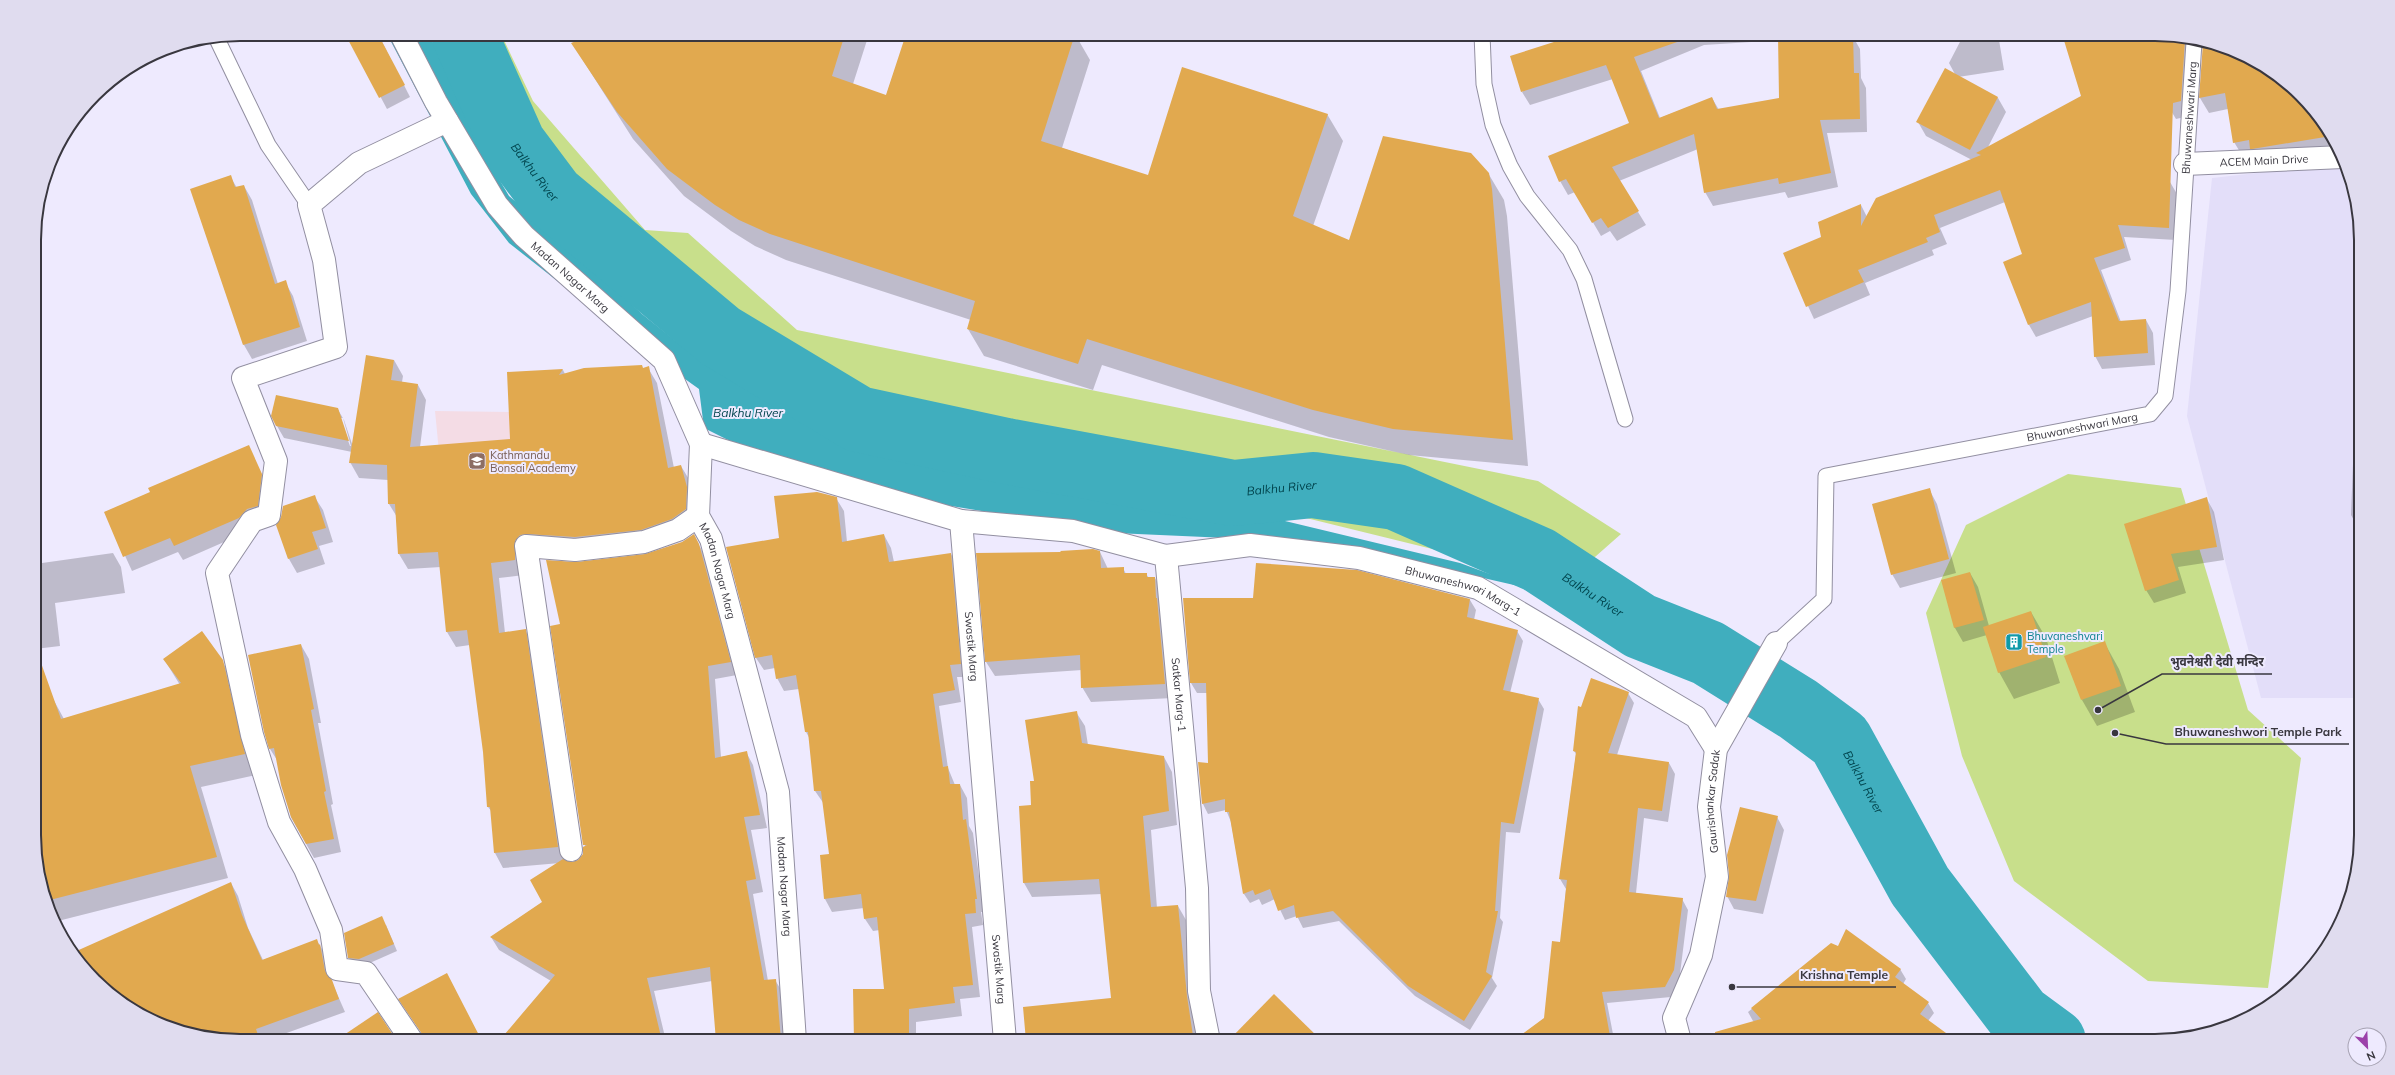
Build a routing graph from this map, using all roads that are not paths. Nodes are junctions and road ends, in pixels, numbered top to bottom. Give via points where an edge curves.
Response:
1 (404, 41) edge
2 (1482, 41) edge
3 (219, 42) edge
4 (2194, 45) edge
5 (439, 125) junction
6 (2336, 157) edge
7 (2185, 164) junction
8 (309, 205) junction
9 (1625, 419) dead end
10 (701, 444) junction
11 (698, 516) junction
12 (961, 521) junction
13 (1166, 556) junction
14 (1776, 642) joint
15 (1716, 749) junction
16 (571, 850) dead end
17 (407, 1034) edge
18 (795, 1034) edge
19 (1004, 1034) edge
20 (1208, 1034) edge
21 (1678, 1034) edge

1 - 5 street, Madan Nagar Marg
2 - 9 lane via 1484,84 1493,125 1510,166 1527,196 1570,250 1584,279
3 - 8 lane via 268,145
4 - 7 lane, Bhuwaneshwari Marg
5 - 8 street via 359,163
5 - 10 street, Madan Nagar Marg via 497,205 524,236 667,366
6 - 7 street, ACEM Main Drive
7 - 14 lane, Bhuwaneshwari Marg via 2178,291 2165,396 2150,414 1826,476 1824,599
8 - 17 street via 324,260 336,347 243,378 276,461 272,498 269,515 252,521 217,573 257,750 279,822 305,869 331,930 337,969 366,973
10 - 11 street, Madan Nagar Marg
10 - 12 street
11 - 16 street via 678,530 644,542 575,550 526,546
11 - 18 street, Madan Nagar Marg via 711,539 778,792
12 - 13 street via 1073,531
12 - 19 street, Swastik Marg
13 - 15 street, Bhuwaneshwori Marg-1 via 1250,545 1359,558 1478,588 1696,717
13 - 20 street, Satkar Marg-1 via 1197,888 1199,991
14 - 15 street, Gaurishankar Sadak
15 - 21 street, Gaurishankar Sadak via 1709,807 1717,877 1701,955 1674,1018

